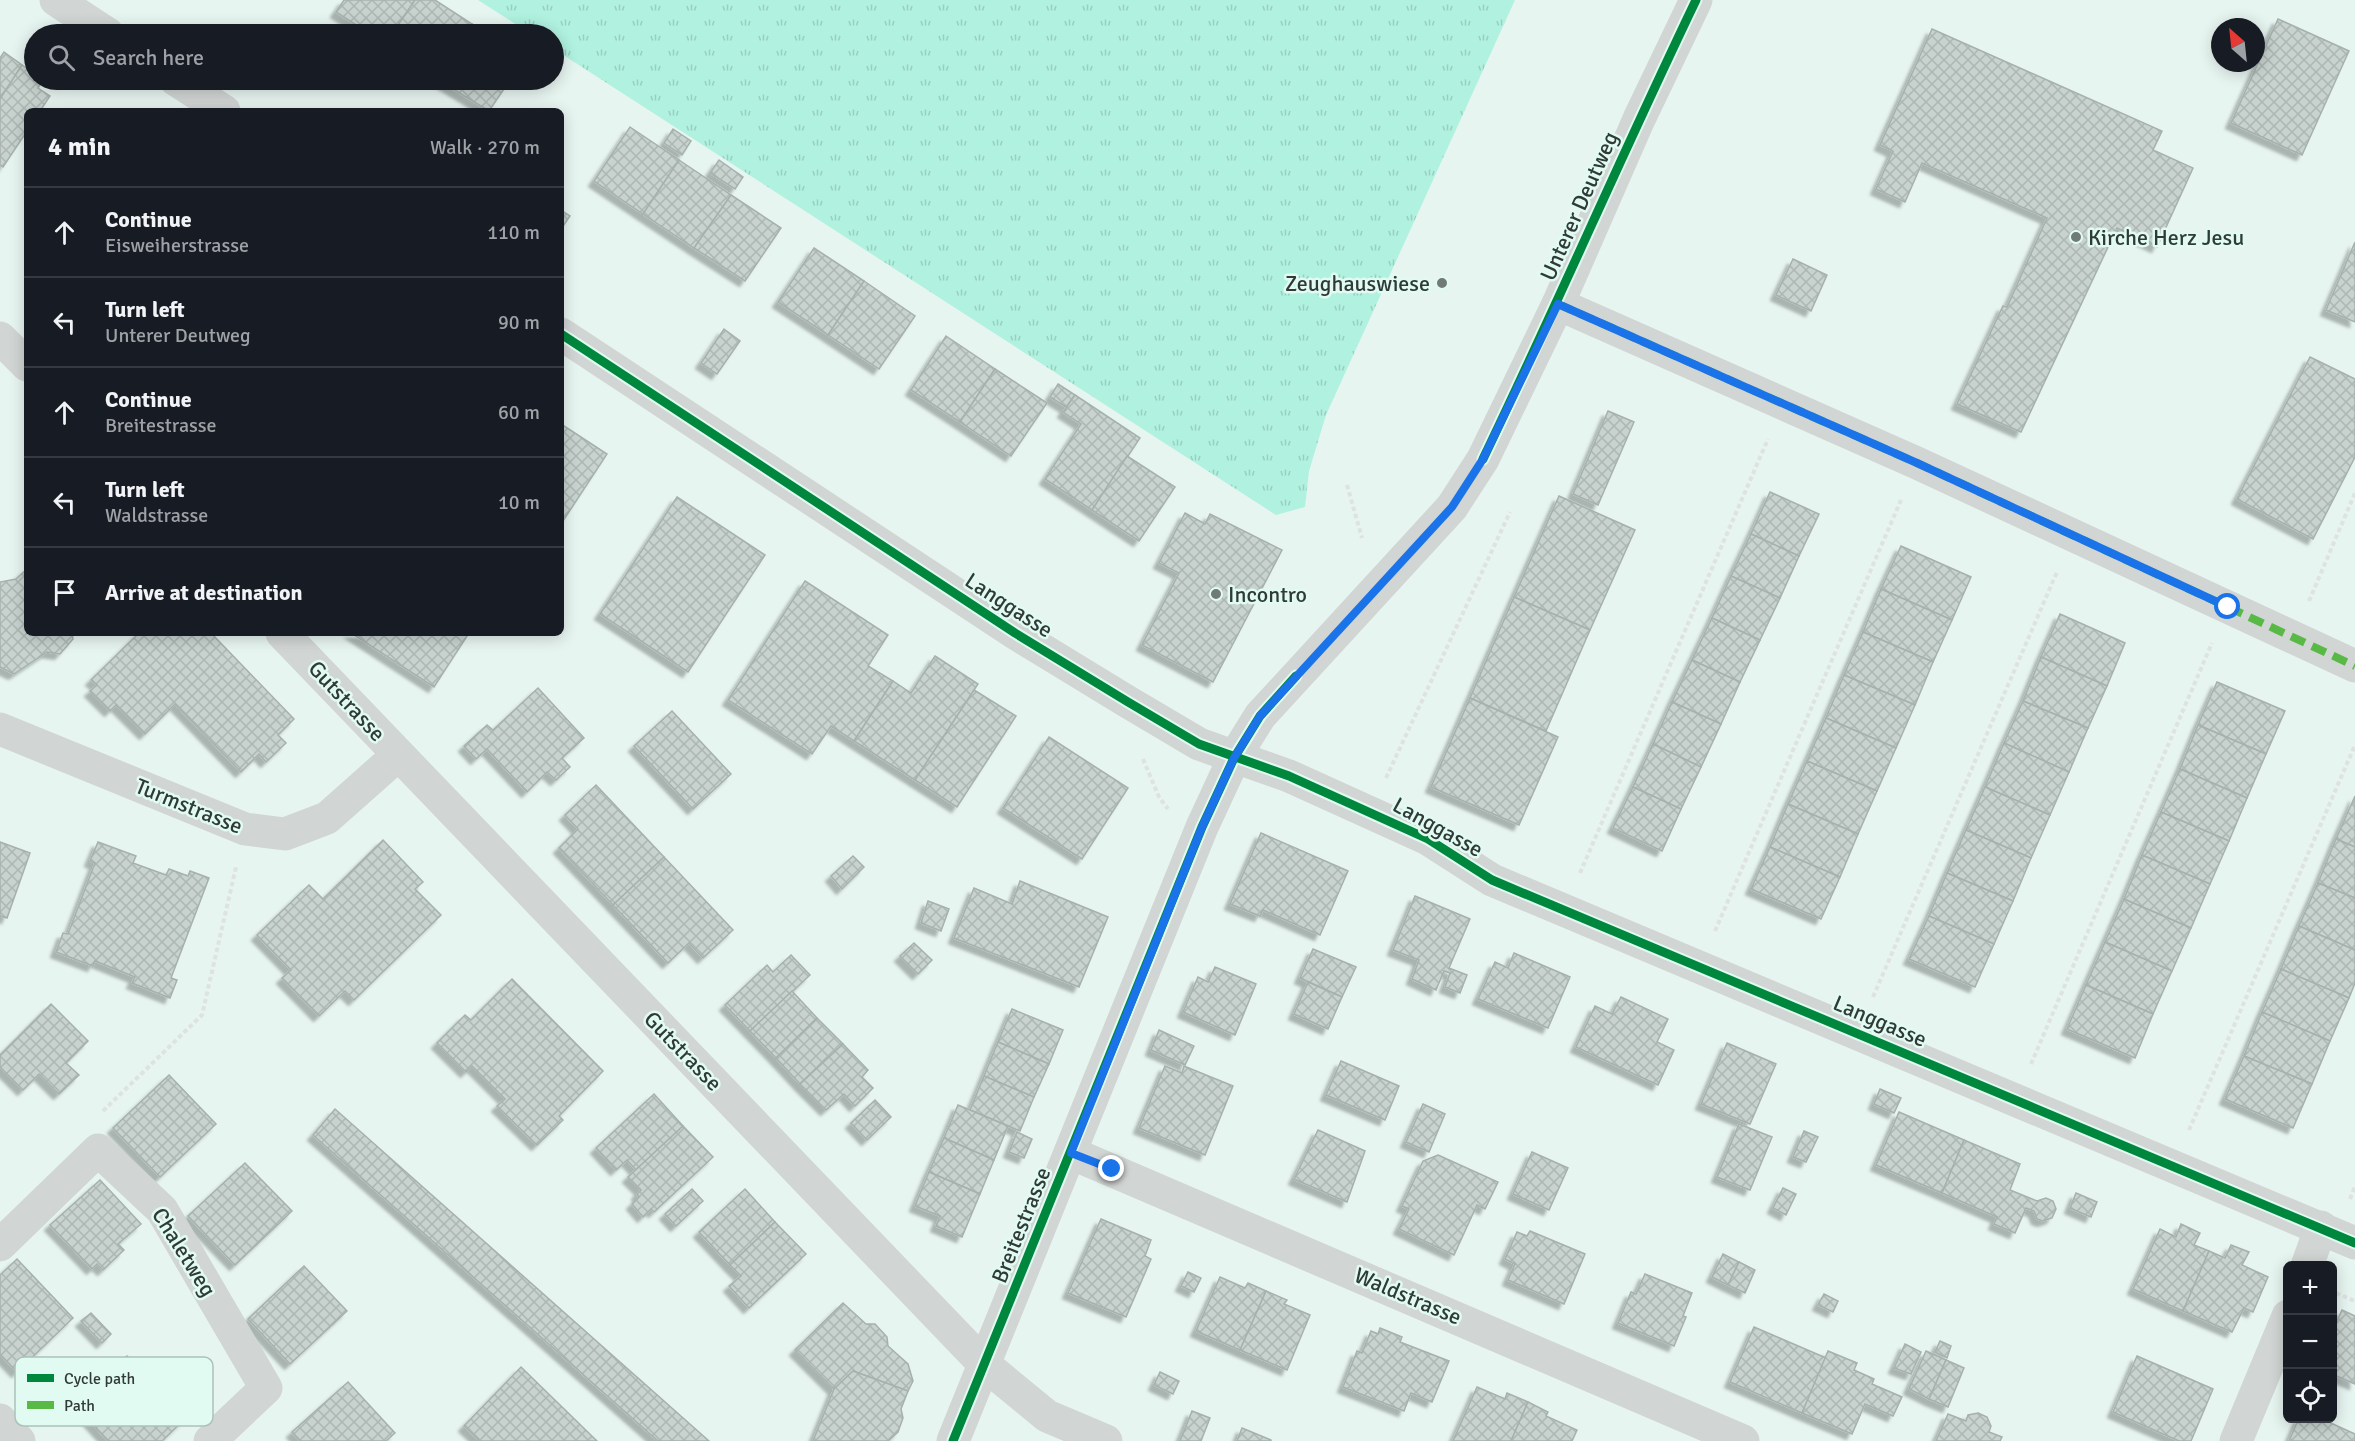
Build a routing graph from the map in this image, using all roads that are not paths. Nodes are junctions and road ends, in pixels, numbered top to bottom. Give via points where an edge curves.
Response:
1 (56, 0) edge
2 (1696, 0) edge
3 (93, 24) edge
4 (191, 90) edge
5 (219, 108) edge
6 (1558, 304) junction
7 (564, 335) edge
8 (0, 338) edge
9 (24, 362) edge
10 (285, 636) edge
11 (2355, 666) edge
12 (0, 729) edge
13 (398, 755) junction
14 (1234, 758) junction
15 (1071, 1153) junction
16 (2321, 1227) junction
17 (2355, 1243) edge
18 (0, 1245) edge
19 (2309, 1261) edge
20 (2283, 1328) edge
21 (985, 1365) junction
22 (0, 1420) edge
23 (20, 1441) edge
24 (210, 1441) edge
25 (953, 1441) edge
26 (1106, 1441) edge
27 (1743, 1441) edge
28 (2236, 1441) edge

1 - 3 street
2 - 6 street, Unterer Deutweg
4 - 5 street
6 - 11 street via 1917,463
6 - 14 street, Unterer Deutweg via 1483,459 1452,507 1260,716
7 - 14 street, Langgasse via 1015,633 1199,744
8 - 9 street
10 - 13 street, Gutstrasse
12 - 13 street, Turmstrasse via 244,830 285,834 327,818
13 - 21 street, Gutstrasse
14 - 15 street, Breitestrasse via 1202,827
14 - 16 street, Langgasse via 1289,776 1428,839 1492,880
15 - 21 street, Breitestrasse
15 - 27 street, Waldstrasse
16 - 17 street, Langgasse
16 - 19 street
18 - 24 street, Chaletweg via 98,1149 162,1210 266,1388
20 - 28 street
21 - 25 street, Breitestrasse
21 - 26 street, Gutstrasse via 1047,1416
22 - 23 street

